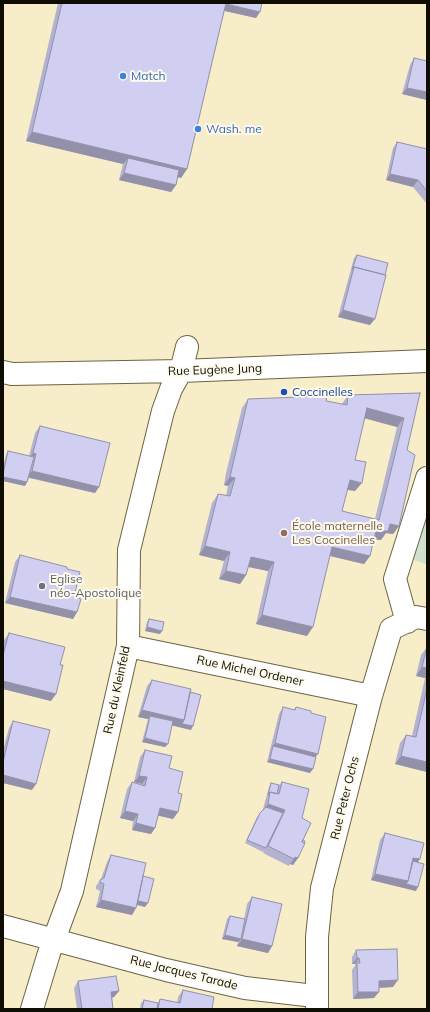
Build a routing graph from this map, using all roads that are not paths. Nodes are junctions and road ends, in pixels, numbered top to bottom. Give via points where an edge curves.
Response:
1 (187, 347) dead end
2 (427, 361) edge
3 (181, 371) junction
4 (3, 372) edge
5 (427, 478) edge
6 (417, 620) edge
7 (128, 646) junction
8 (371, 696) junction
9 (3, 926) edge
10 (54, 938) junction
11 (317, 1001) edge
12 (32, 1009) edge

1 - 3 street, Rue du Kleinfeld
2 - 3 street, Rue Eugène Jung
3 - 4 street, Rue Eugène Jung via 12,374
3 - 7 street, Rue du Kleinfeld via 163,411 129,550
5 - 6 street via 395,579
6 - 8 street, Rue Peter Ochs via 391,629
7 - 8 street, Rue Michel Ordener
7 - 10 street, Rue du Kleinfeld via 72,891
8 - 11 street, Rue Peter Ochs via 322,888 318,914
9 - 10 street
10 - 11 street, Rue Jacques Tarade via 166,970 245,988 306,995
10 - 12 street, Rue du Kleinfeld

